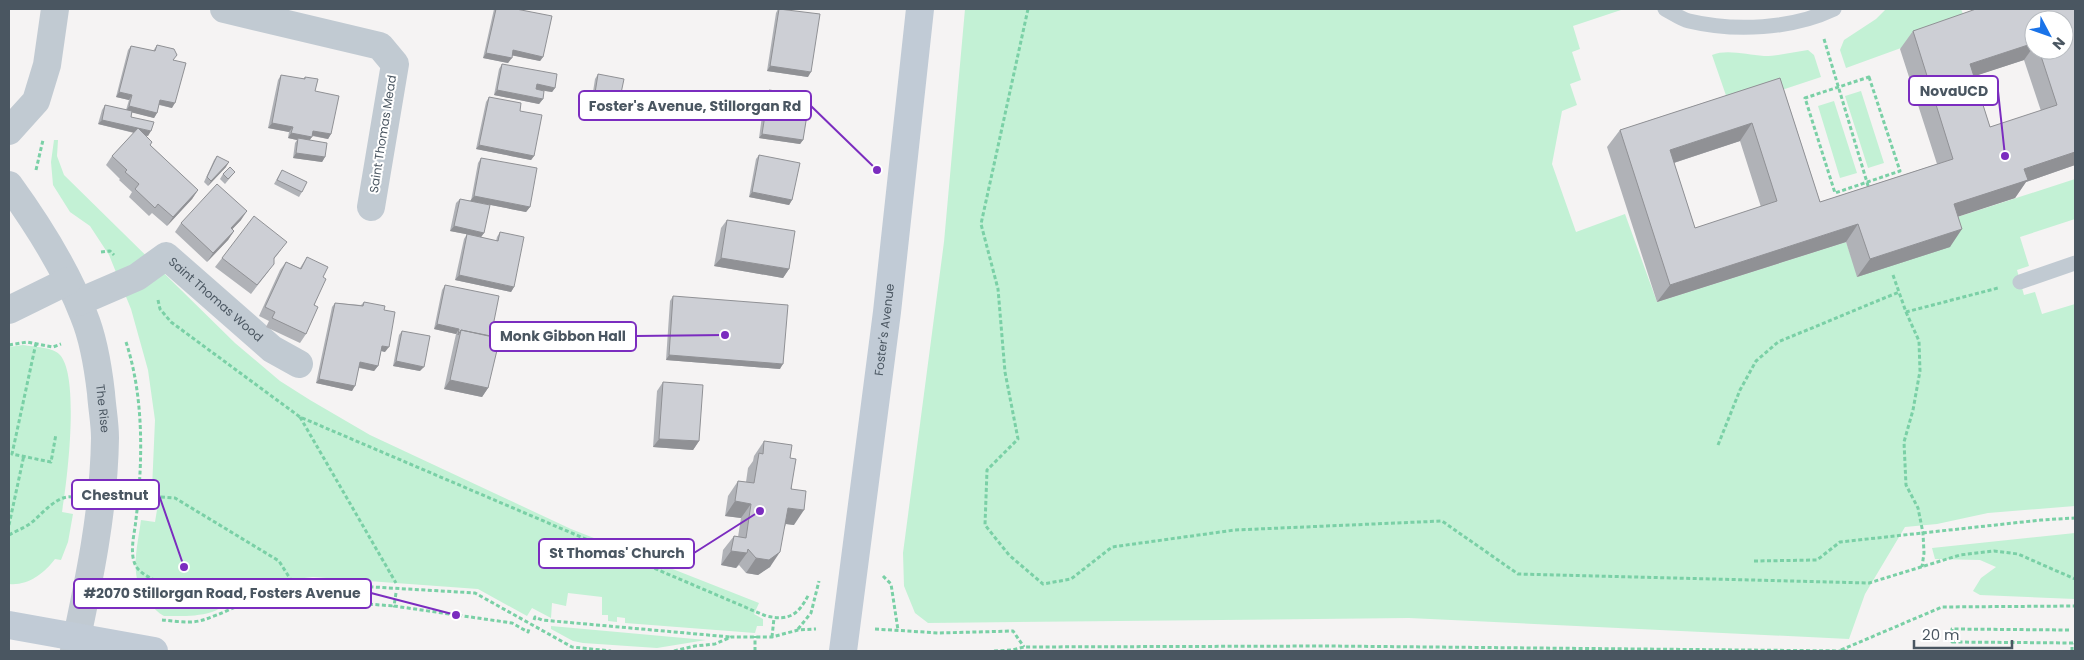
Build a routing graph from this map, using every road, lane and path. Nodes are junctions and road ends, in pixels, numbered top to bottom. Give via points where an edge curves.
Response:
1 (55, 9) edge
2 (224, 9) edge
3 (920, 9) edge
4 (1028, 9) edge
5 (1665, 9) edge
6 (1834, 9) edge
7 (1817, 17) junction
8 (1838, 88) junction
9 (36, 101) junction
10 (9, 131) edge
11 (1867, 182) junction
12 (9, 185) edge
13 (1870, 191) edge
14 (371, 207) dead end
15 (27, 210) junction
16 (101, 252) dead end
17 (2075, 263) edge
18 (1893, 275) edge
19 (136, 277) junction
20 (2020, 282) joint
21 (74, 292) junction
22 (1899, 292) junction
23 (9, 310) edge
24 (1906, 312) junction
25 (36, 343) junction
26 (61, 344) dead end
27 (9, 345) edge
28 (298, 364) dead end
29 (300, 416) junction
30 (56, 434) dead end
31 (140, 434) dead end
32 (1718, 445) dead end
33 (24, 455) junction
34 (66, 496) dead end
35 (148, 496) dead end
36 (138, 504) junction
37 (143, 505) dead end
38 (2075, 518) edge
39 (9, 525) edge
40 (1923, 533) junction
41 (9, 534) edge
42 (1754, 561) dead end
43 (1922, 566) junction
44 (821, 574) dead end
45 (2075, 579) edge
46 (396, 583) dead end
47 (293, 586) junction
48 (396, 593) dead end
49 (809, 594) dead end
50 (894, 597) dead end
51 (394, 606) junction
52 (2075, 606) edge
53 (234, 607) junction
54 (774, 618) junction
55 (154, 619) dead end
56 (534, 620) dead end
57 (9, 625) edge
58 (529, 629) dead end
59 (812, 629) dead end
60 (887, 629) dead end
61 (798, 630) junction
62 (898, 630) junction
63 (2070, 630) dead end
64 (756, 636) junction
65 (731, 637) junction
66 (772, 637) junction
67 (2074, 643) edge
68 (75, 645) edge
69 (1024, 647) junction
70 (1841, 650) edge
71 (154, 651) edge
72 (611, 651) edge
73 (674, 651) edge
74 (755, 651) edge
75 (843, 651) edge
76 (994, 651) edge
77 (1848, 651) edge
78 (2072, 651) edge

1 - 9 street via 47,65
2 - 14 street, Saint Thomas Mead via 380,46 395,64
3 - 75 main road, Foster's Avenue via 887,312
4 - 43 path via 981,224 998,289 1005,372 1018,439 987,470 985,525 1009,555 1043,584 1071,579 1112,548 1235,530 1442,521 1518,574 1869,583
5 - 7 lane via 1687,21 1716,25 1773,27
6 - 7 lane
7 - 8 path
8 - 11 path
8 - 11 path via 1869,77 1900,171
8 - 11 path via 1805,98 1835,192
9 - 10 street
9 - 15 path via 45,131
11 - 13 path
12 - 15 street, The Rise
15 - 21 street, The Rise
16 - 19 path via 110,251
17 - 20 lane
18 - 22 path
19 - 21 street, Saint Thomas Wood
19 - 28 street, Saint Thomas Wood via 166,256 272,349
19 - 29 path via 157,297 160,309 171,322
20 - 24 path
21 - 23 street, Saint Thomas Wood
21 - 68 street, The Rise via 85,317 98,368 105,436 101,507
22 - 24 path
22 - 32 path via 1778,342 1756,361 1740,390
24 - 40 path via 1919,342 1920,372 1914,410 1904,442 1906,485 1918,508
25 - 26 path via 53,347
25 - 27 path
25 - 33 path via 12,454
29 - 46 path
29 - 54 path
30 - 33 path via 51,462
31 - 36 path
33 - 39 path
34 - 41 path via 29,524
35 - 47 path via 175,498 279,561
36 - 37 path
36 - 53 path via 133,555 138,568 165,584 201,591
38 - 40 path
40 - 42 path via 1840,542 1817,560
40 - 43 path
43 - 45 path via 1960,555 1994,551 2018,554
44 - 61 path via 811,613
47 - 51 path via 294,593 315,600
47 - 53 path
47 - 72 path via 309,581 475,593 572,647
48 - 51 path
49 - 54 path via 801,610 788,617
50 - 62 path
51 - 58 path via 512,623 528,632
52 - 70 path via 1942,607
53 - 55 path via 193,622
54 - 66 path
56 - 65 path via 535,617
57 - 68 main road
59 - 61 path
60 - 62 path
61 - 66 path
62 - 69 path via 939,633 1013,631
63 - 67 path via 1952,629 1952,642
64 - 65 path
64 - 66 path
64 - 74 path
65 - 73 path via 715,644
67 - 78 path
68 - 71 main road
69 - 70 path
69 - 76 path
70 - 77 path

